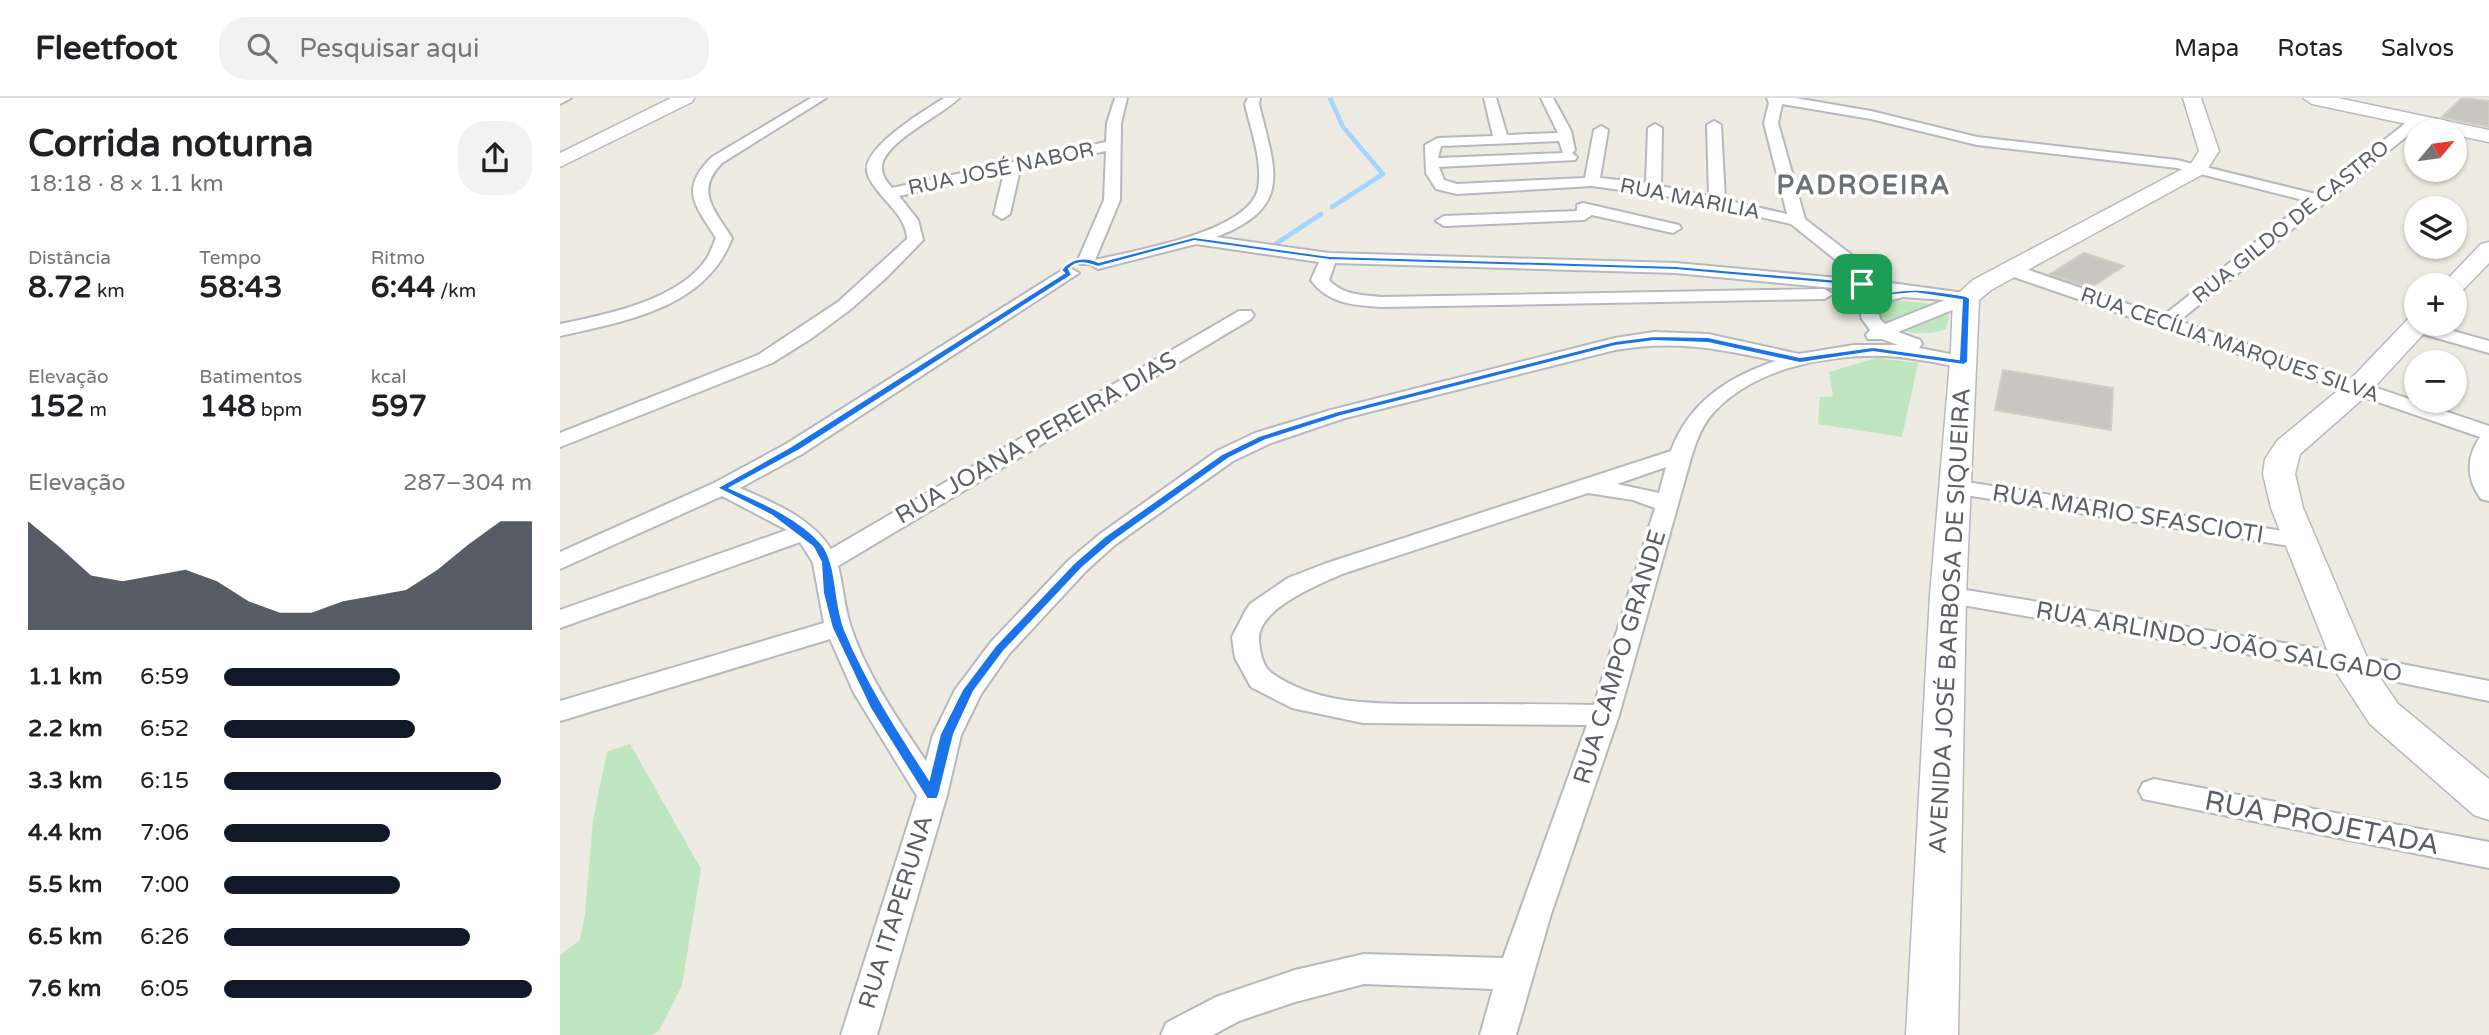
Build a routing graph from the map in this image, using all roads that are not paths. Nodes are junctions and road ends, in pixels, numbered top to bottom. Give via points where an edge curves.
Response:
1 (565, 98) edge
2 (685, 98) edge
3 (820, 98) edge
4 (953, 98) edge
5 (1121, 98) edge
6 (1254, 98) edge
7 (1547, 98) edge
8 (1773, 98) edge
9 (2192, 98) edge
10 (2312, 98) edge
11 (560, 100) edge
12 (1490, 101) edge
13 (2408, 119) edge
14 (1714, 125) dead end
15 (1655, 128) dead end
16 (1601, 130) dead end
17 (2404, 132) edge
18 (2468, 132) edge
19 (2489, 136) edge
20 (1565, 137) junction
21 (1501, 139) junction
22 (1112, 145) junction
23 (1570, 157) junction
24 (560, 161) edge
25 (1432, 163) junction
26 (1013, 167) junction
27 (2198, 169) junction
28 (1584, 183) junction
29 (1653, 188) junction
30 (890, 193) junction
31 (2320, 200) junction
32 (1717, 201) junction
33 (1002, 214) dead end
34 (1586, 217) junction
35 (1797, 220) junction
36 (1444, 221) dead end
37 (1673, 228) dead end
38 (1194, 239) junction
39 (1329, 258) junction
40 (1092, 262) junction
41 (2483, 262) edge
42 (1676, 268) junction
43 (2011, 270) junction
44 (2467, 275) edge
45 (1812, 287) junction
46 (1864, 293) junction
47 (1679, 297) junction
48 (1966, 298) junction
49 (1245, 316) dead end
50 (2165, 323) junction
51 (560, 330) edge
52 (1881, 332) junction
53 (2407, 336) edge
54 (2453, 336) edge
55 (2489, 347) edge
56 (1964, 356) junction
57 (1813, 357) junction
58 (2357, 389) junction
59 (2489, 433) edge
60 (2489, 439) edge
61 (560, 441) edge
62 (1679, 456) junction
63 (1954, 487) junction
64 (722, 488) junction
65 (1582, 489) junction
66 (2489, 495) edge
67 (1668, 505) junction
68 (804, 532) junction
69 (2302, 541) junction
70 (560, 561) edge
71 (827, 562) junction
72 (1948, 595) junction
73 (560, 619) edge
74 (838, 628) junction
75 (2350, 663) junction
76 (2489, 691) edge
77 (560, 711) edge
78 (1605, 715) junction
79 (2154, 791) dead end
80 (932, 795) junction
81 (2489, 803) edge
82 (2489, 855) edge
83 (1513, 974) junction
84 (859, 1035) edge
85 (1180, 1035) edge
86 (1499, 1035) edge
87 (1932, 1035) edge

1 - 11 street
2 - 24 main road
3 - 51 street via 702,173 699,183 704,206 724,238 722,252 706,272 673,295 638,311
4 - 30 street via 879,154 874,171
5 - 22 street
6 - 38 street via 1266,168 1262,201 1242,219
7 - 20 street
8 - 27 street via 1871,115 1976,141
8 - 35 street via 1772,123
9 - 27 main road via 2209,151
10 - 13 main road
12 - 21 street
14 - 32 street
15 - 29 street
16 - 28 street
17 - 31 street, RUA GILDO DE CASTRO
18 - 19 main road
20 - 21 street
20 - 23 street
21 - 25 street via 1438,142 1432,145
22 - 26 street, RUA JOSÉ NABOR
22 - 40 street via 1112,200
23 - 25 street
23 - 28 street
25 - 28 street, RUA MARILIA via 1436,183 1446,188
26 - 30 street, RUA JOSÉ NABOR
26 - 33 street
27 - 31 street
27 - 43 main road
28 - 29 street, RUA MARILIA
28 - 34 street
29 - 32 street, RUA MARILIA
30 - 61 street via 910,220 915,240 846,304 802,337 744,369
31 - 50 street, RUA GILDO DE CASTRO
32 - 35 street, RUA MARILIA
34 - 36 street
34 - 37 street
35 - 46 street via 1847,260
38 - 39 street
38 - 40 street
39 - 42 street
39 - 47 street via 1320,280 1324,286 1358,300
40 - 64 street via 1068,265 1065,270 1070,273 794,449
41 - 44 main road
42 - 45 street
42 - 47 street
43 - 48 main road
43 - 50 street, RUA CECÍLIA MARQUES SILVA
45 - 46 street
45 - 47 street
46 - 48 street via 1915,290
46 - 52 street via 1867,312
48 - 52 street, RUA CAMPO GRANDE
48 - 56 main road, AVENIDA JOSÉ BARBOSA DE SIQUEIRA
49 - 71 street, RUA JOANA PEREIRA DIAS
50 - 58 street, RUA CECÍLIA MARQUES SILVA
52 - 56 street
52 - 57 street, RUA CAMPO GRANDE
53 - 58 main road
54 - 55 street
56 - 57 street, RUA CAMPO GRANDE via 1873,349
56 - 63 main road, AVENIDA JOSÉ BARBOSA DE SIQUEIRA
57 - 62 street, RUA CAMPO GRANDE via 1752,378 1709,405 1695,421
57 - 80 street, RUA ITAPERUNA via 1708,340 1654,338 1615,344 1338,414 1263,438 1225,456 1108,539 1000,648 969,690 947,734
58 - 59 street, RUA CECÍLIA MARQUES SILVA
58 - 69 main road via 2281,459 2279,474 2287,508
60 - 66 street via 2478,466
62 - 65 street
62 - 67 street, RUA CAMPO GRANDE
63 - 69 street, RUA MARIO SFASCIOTI
63 - 72 main road, AVENIDA JOSÉ BARBOSA DE SIQUEIRA
64 - 68 street via 775,512
64 - 70 street
65 - 67 street via 1628,491
65 - 78 street via 1297,584 1258,610 1245,637 1248,658 1261,680 1302,701 1363,713
67 - 78 street, RUA CAMPO GRANDE
68 - 71 street
68 - 73 street
69 - 75 main road
71 - 74 street
72 - 75 street, RUA ARLINDO JOÃO SALGADO
72 - 87 main road, AVENIDA JOSÉ BARBOSA DE SIQUEIRA
74 - 77 street
74 - 80 street via 877,708
75 - 76 street, RUA ARLINDO JOÃO SALGADO
75 - 81 main road via 2384,714
78 - 83 street, RUA CAMPO GRANDE
79 - 82 street, RUA PROJETADA
80 - 84 street, RUA ITAPERUNA
83 - 85 street via 1364,969 1229,1008
83 - 86 street, RUA CAMPO GRANDE

